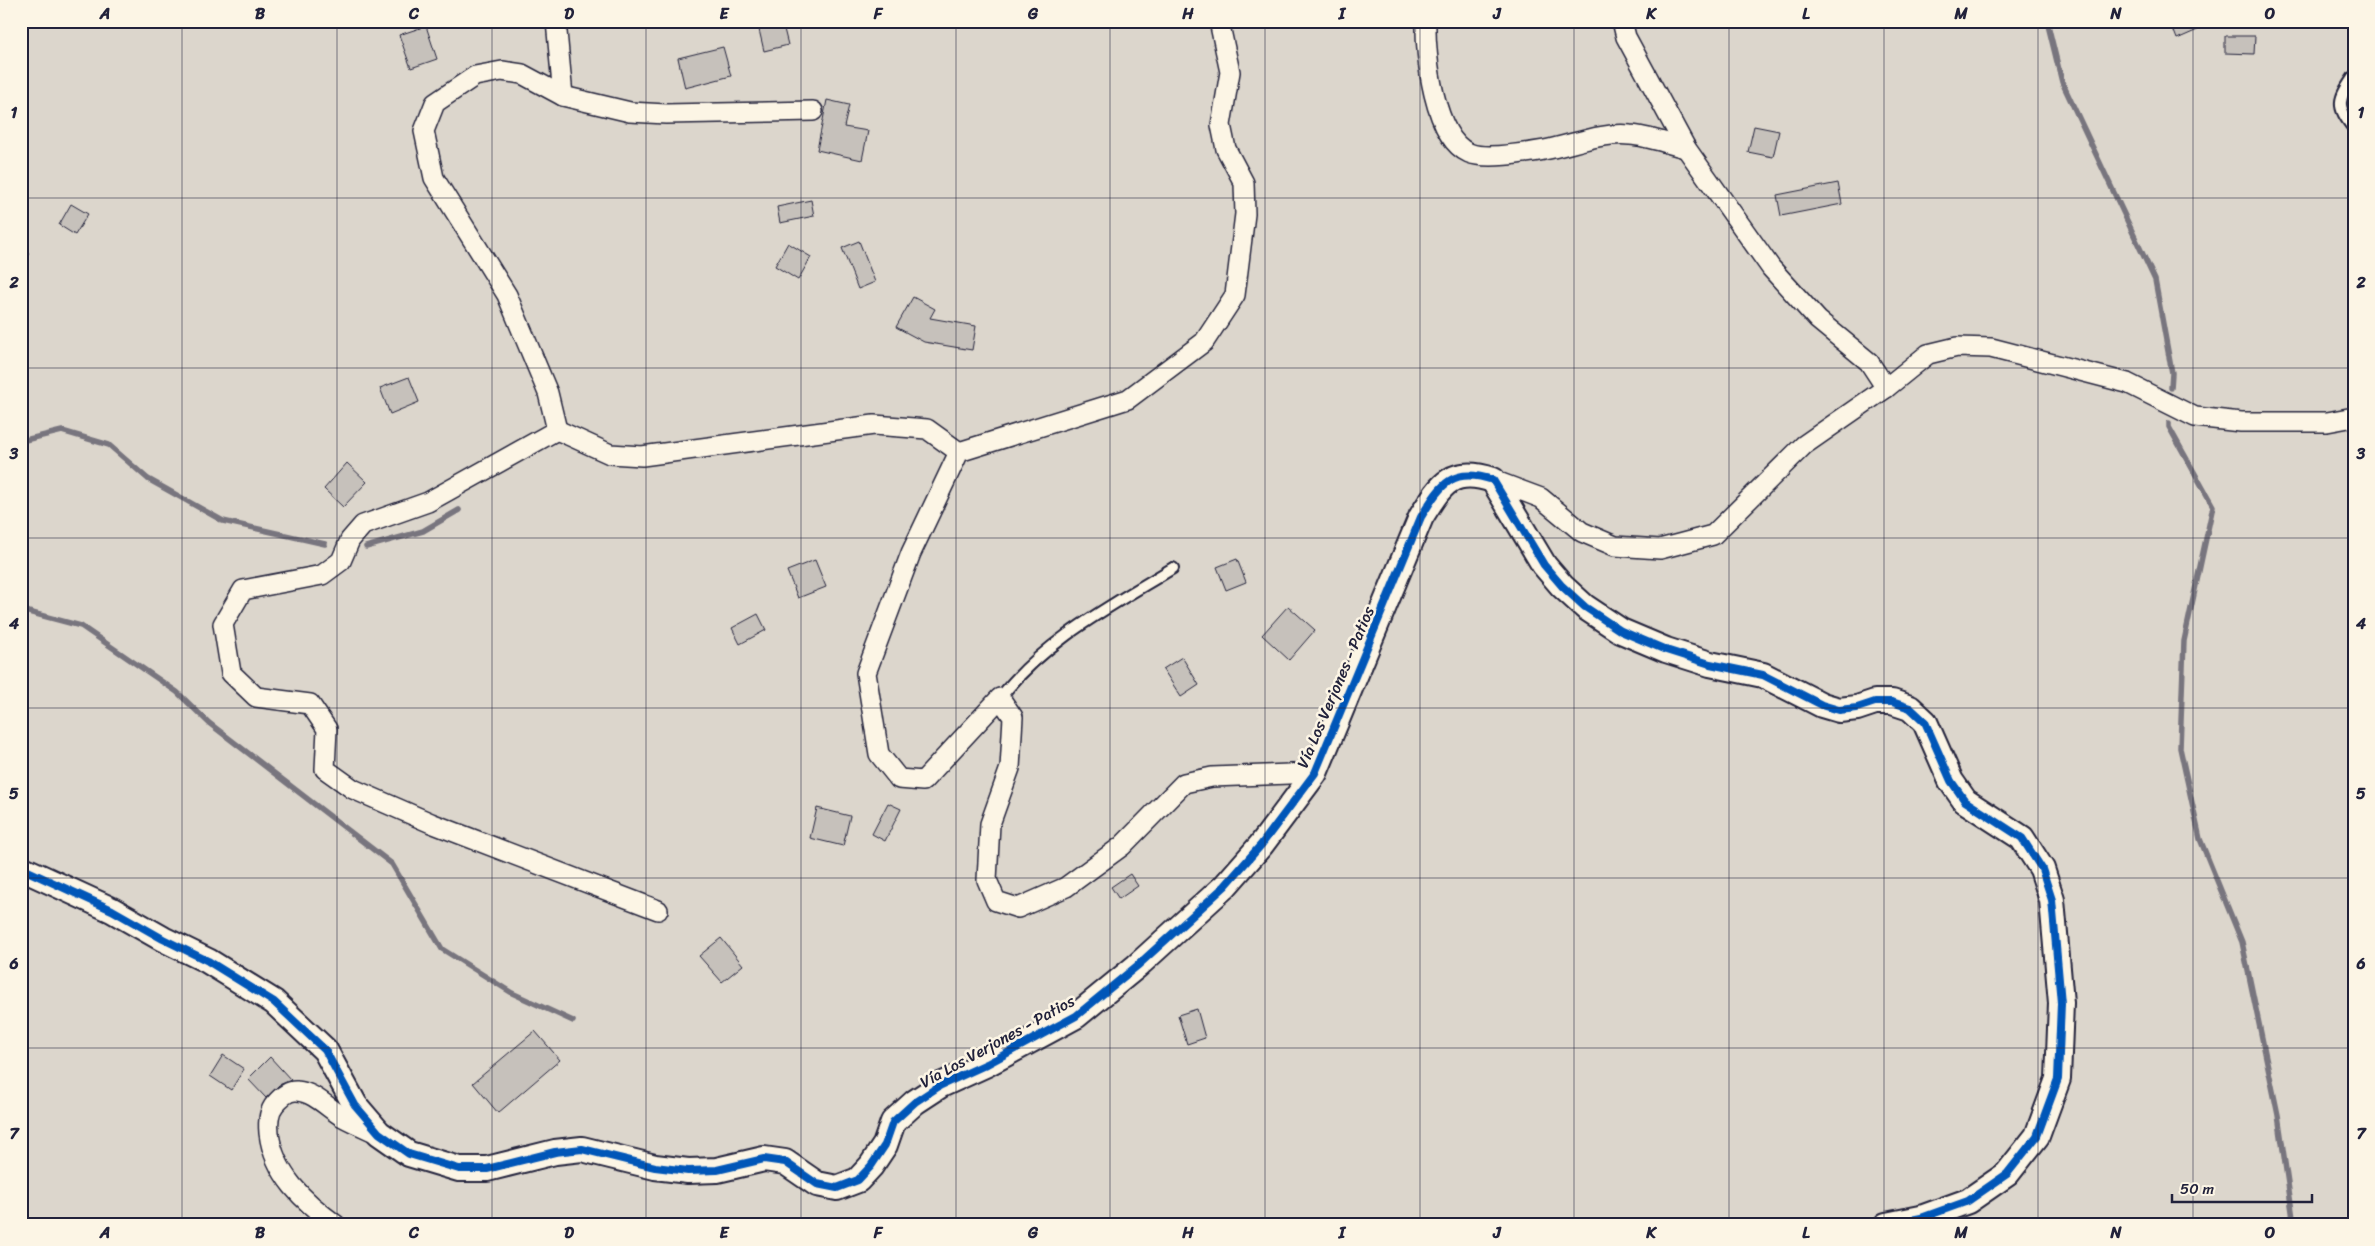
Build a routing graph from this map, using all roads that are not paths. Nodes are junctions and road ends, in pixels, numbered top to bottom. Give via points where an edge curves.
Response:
1 (556, 21) edge
2 (1218, 21) edge
3 (1426, 21) edge
4 (1622, 21) edge
5 (2354, 76) edge
6 (563, 96) junction
7 (813, 111) dead end
8 (2354, 129) edge
9 (1686, 148) junction
10 (1886, 388) junction
11 (2354, 417) edge
12 (557, 430) junction
13 (959, 452) junction
14 (1493, 480) junction
15 (1173, 568) dead end
16 (1000, 698) junction
17 (1315, 774) junction
18 (21, 868) edge
19 (658, 910) dead end
20 (379, 1134) junction
21 (336, 1225) edge
22 (1886, 1225) edge

1 - 6 street
2 - 13 street via 1230,72 1221,125 1226,148 1244,183 1245,214 1235,295 1204,342 1128,399
3 - 9 street via 1432,91 1448,135 1469,153 1498,156 1544,150 1597,137 1630,135
4 - 9 street via 1626,37
5 - 8 lane via 2340,97 2341,113
6 - 7 street via 630,112
6 - 12 street via 522,74 502,71 476,76 435,103 424,131 434,178 507,294 548,393
9 - 10 street via 1770,268 1818,320 1870,362
10 - 11 street via 1928,354 1957,347 1991,348 2127,383 2196,417 2241,422 2327,422
10 - 14 street via 1804,445 1714,535 1660,549 1614,546 1582,532 1541,498
12 - 13 street via 610,454 642,456 874,425 927,428
12 - 19 street via 428,502 363,525 350,540 341,561 322,575 243,590 223,624 231,673 256,697 310,704 328,729 325,769 354,790
13 - 16 street via 910,554 866,673 879,754 898,780 923,781
14 - 17 street, Vía Los Verjones - Patios via 1479,475 1454,478 1440,487 1421,517
14 - 22 street via 1544,565 1586,608 1621,631 1710,664 1763,675 1822,705 1839,710 1875,702 1892,702 1910,708 1925,722 1951,781 1965,801 2022,838 2042,869 2052,900 2061,1004 2058,1079 2036,1136 2007,1174 1968,1201 1921,1218
15 - 16 lane via 1074,629 1019,674
16 - 17 street via 1013,717 1010,768 990,824 986,880 996,901 1018,908 1066,887 1122,846 1184,782 1212,777
17 - 20 street, Vía Los Verjones - Patios via 1261,845 1224,886 1137,966 1076,1016 941,1085 915,1102 893,1122 885,1145 858,1180 837,1188 817,1184 785,1162 764,1159 717,1170 688,1171 655,1167 582,1149 555,1152 487,1169 459,1169 409,1154
18 - 20 street, Vía Los Verjones - Patios via 208,960 274,1002 325,1050 355,1105
20 - 21 street via 296,1090 282,1096 273,1106 268,1121 269,1137 278,1165 291,1186 312,1208

